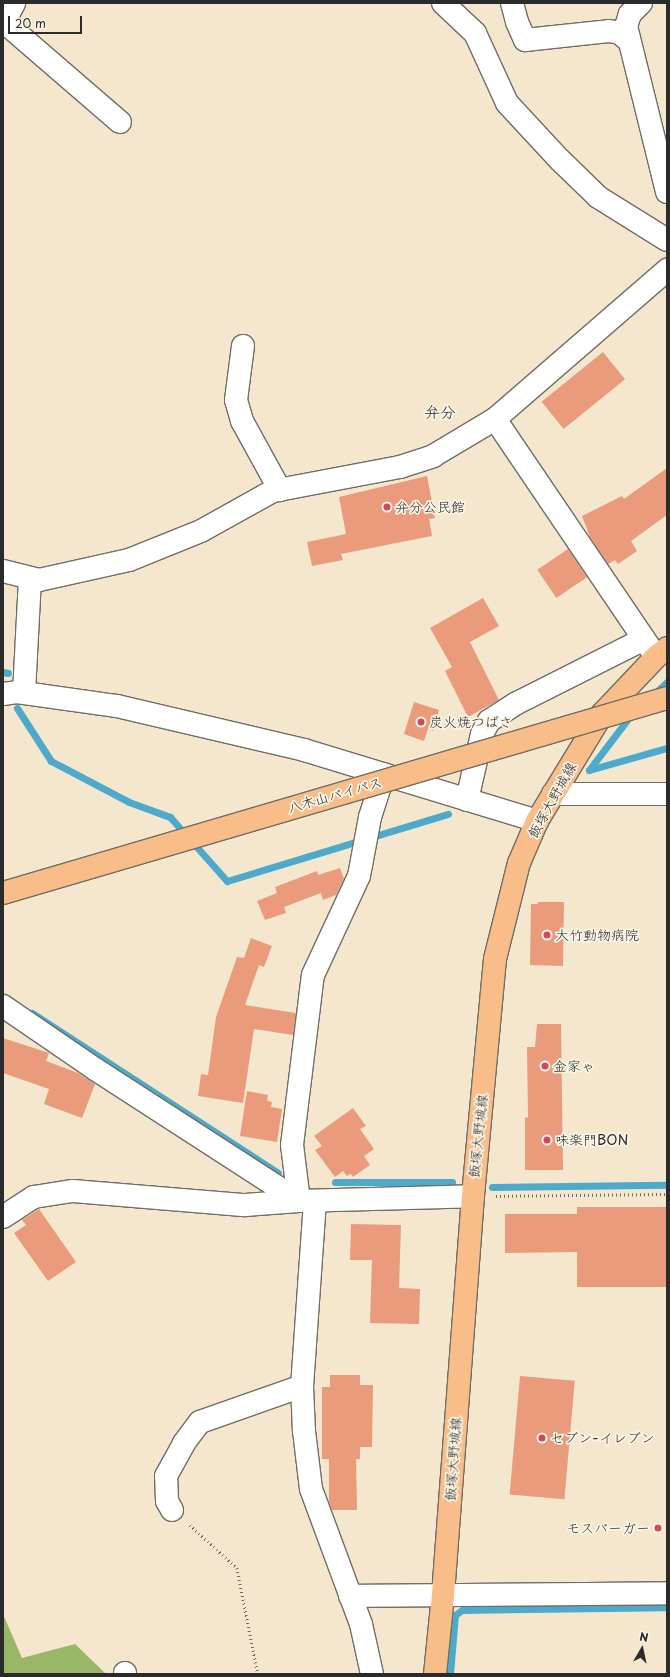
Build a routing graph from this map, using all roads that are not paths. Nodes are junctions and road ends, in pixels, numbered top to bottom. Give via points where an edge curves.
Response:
1 (14, 3) edge
2 (443, 3) edge
3 (512, 3) edge
4 (641, 3) edge
5 (4, 23) edge
6 (628, 40) junction
7 (120, 122) dead end
8 (667, 192) edge
9 (667, 240) edge
10 (667, 270) edge
11 (243, 346) dead end
12 (495, 419) junction
13 (280, 490) junction
14 (3, 571) edge
15 (30, 579) junction
16 (644, 639) junction
17 (661, 652) edge
18 (13, 694) edge
19 (667, 698) edge
20 (384, 774) junction
21 (553, 794) junction
22 (667, 794) edge
23 (467, 800) junction
24 (537, 822) junction
25 (3, 893) edge
26 (3, 1006) edge
27 (473, 1196) junction
28 (307, 1201) junction
29 (3, 1217) edge
30 (302, 1386) junction
31 (172, 1510) road end
32 (667, 1593) edge
33 (443, 1594) junction
34 (350, 1596) junction
35 (372, 1674) edge
36 (435, 1674) edge

1 - 5 street
2 - 9 street via 474,33 507,103 560,160 598,197
3 - 6 street via 516,22 525,40 609,31 620,33
4 - 6 street via 630,14 626,26
5 - 7 street
6 - 8 street
10 - 12 street
11 - 13 street via 236,400 242,421
12 - 13 street via 433,456 400,467
12 - 16 street
13 - 15 street via 249,502 201,531 130,560 65,575
14 - 15 street
15 - 18 street
16 - 17 street
16 - 23 street via 517,703 489,722 482,734
17 - 21 main road, 飯塚大野城線 via 602,714
18 - 20 street via 117,706 304,750
19 - 25 main road, 八木山バイパス, bridge
20 - 23 street
20 - 28 street via 368,828 359,876 313,975 292,1145
21 - 22 street
21 - 24 main road, 飯塚大野城線
23 - 24 street
24 - 27 main road, 飯塚大野城線 via 519,863 496,959
26 - 28 street via 95,1069
27 - 28 street
27 - 33 main road, 飯塚大野城線
28 - 29 street via 223,1204 73,1191 34,1197
28 - 30 street
30 - 31 street via 200,1422 184,1443 166,1476 167,1501
30 - 34 street via 311,1489
32 - 33 street
33 - 34 street
33 - 36 main road, 飯塚大野城線
34 - 35 street via 361,1624

